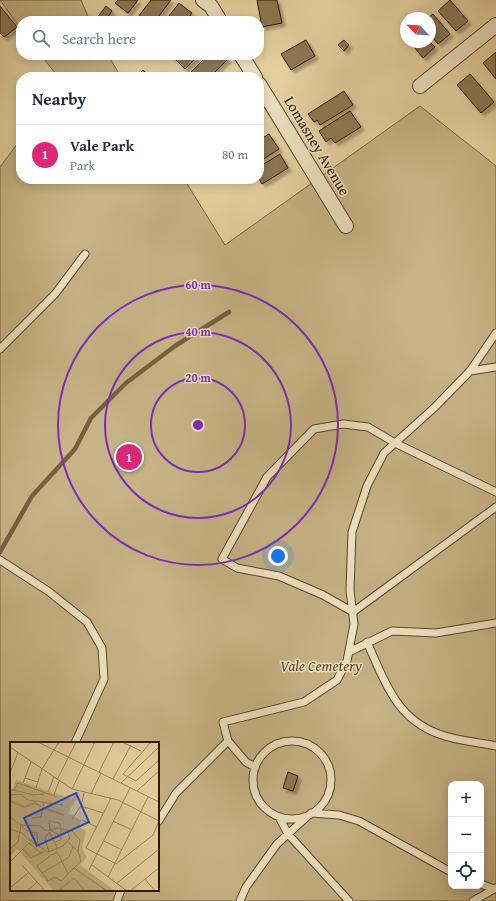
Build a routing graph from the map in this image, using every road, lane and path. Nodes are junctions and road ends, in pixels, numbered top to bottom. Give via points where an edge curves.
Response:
1 (210, 2) edge
2 (217, 16) edge
3 (496, 25) edge
4 (244, 60) edge
5 (252, 72) edge
6 (420, 86) dead end
7 (264, 92) edge
8 (346, 226) dead end
9 (85, 254) dead end
10 (496, 333) edge
11 (0, 349) edge
12 (496, 367) edge
13 (470, 371) junction
14 (395, 443) junction
15 (496, 492) edge
16 (496, 507) edge
17 (0, 560) edge
18 (353, 612) junction
19 (496, 623) edge
20 (367, 642) junction
21 (349, 652) junction
22 (228, 741) junction
23 (75, 742) edge
24 (496, 746) edge
25 (255, 767) junction
26 (311, 813) junction
27 (279, 817) junction
28 (159, 820) edge
29 (288, 834) junction
30 (448, 870) edge
31 (484, 885) edge
32 (495, 889) edge
33 (120, 891) edge
34 (117, 901) edge
35 (240, 901) edge
36 (348, 901) edge
37 (473, 901) edge

1 - 2 street
3 - 6 street
4 - 5 street
7 - 8 street, Lomasney Avenue
9 - 11 lane via 55,294
10 - 13 lane
12 - 13 lane
13 - 14 lane
14 - 15 lane
14 - 18 lane via 384,453 367,486 352,532 350,590
14 - 18 lane via 368,427 343,424 314,429 266,477 222,559 237,568 280,576 324,595
16 - 18 lane
17 - 23 lane via 48,591 87,622 102,648 104,679
18 - 21 lane via 354,624
19 - 20 lane via 436,634 392,631
20 - 21 lane
20 - 24 lane via 394,699 413,721 439,734
21 - 22 lane via 337,680 304,702 223,722
22 - 25 lane via 246,762
22 - 28 lane via 212,760 176,793
25 - 26 lane via 258,759 271,747 285,741 309,744 320,752 330,774 330,788 323,803
25 - 27 lane via 253,786 258,799 267,810
26 - 27 lane via 294,819
26 - 29 lane
26 - 30 lane via 359,821
27 - 29 lane
29 - 35 lane via 263,863
29 - 36 lane
31 - 32 lane
32 - 37 lane
33 - 34 lane

